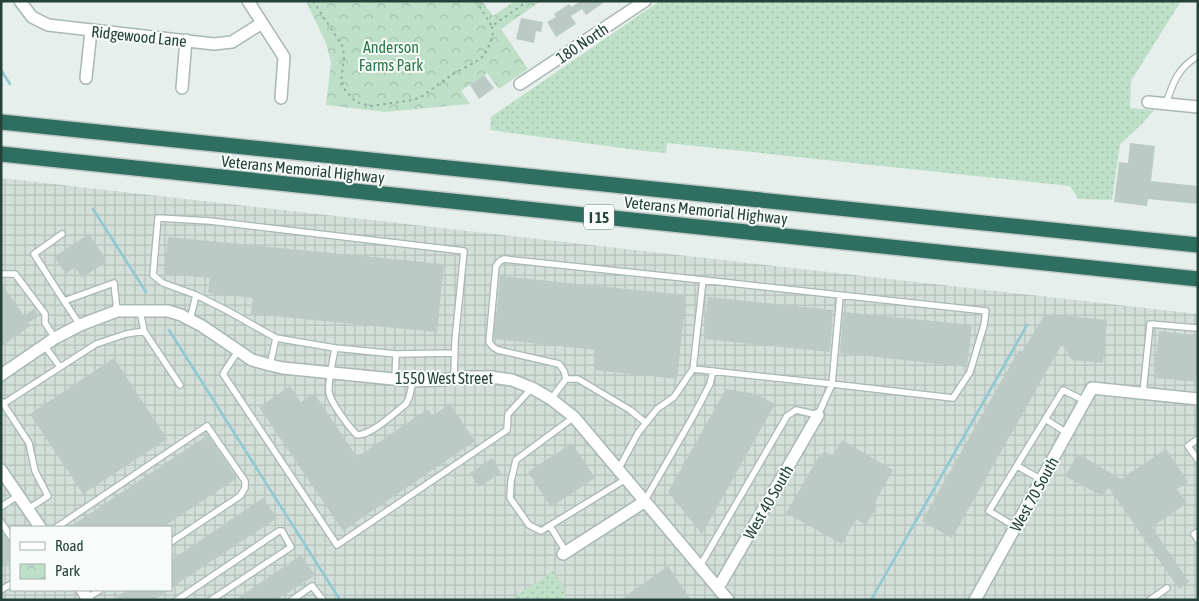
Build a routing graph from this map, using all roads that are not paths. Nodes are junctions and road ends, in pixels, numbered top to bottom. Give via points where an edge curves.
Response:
1 (20, 1) edge
2 (248, 1) edge
3 (645, 1) edge
4 (262, 24) junction
5 (91, 31) junction
6 (186, 40) junction
7 (1198, 56) edge
8 (86, 78) dead end
9 (520, 84) dead end
10 (182, 88) dead end
11 (281, 98) dead end
12 (1148, 102) dead end
13 (1166, 104) junction
14 (1198, 106) edge
15 (1, 122) edge
16 (1, 154) edge
17 (62, 234) dead end
18 (1198, 246) edge
19 (1, 274) edge
20 (1198, 279) edge
21 (703, 280) junction
22 (196, 295) junction
23 (840, 296) junction
24 (64, 302) junction
25 (117, 311) junction
26 (140, 311) junction
27 (190, 320) junction
28 (80, 325) junction
29 (1197, 328) edge
30 (144, 331) junction
31 (55, 338) junction
32 (276, 338) junction
33 (44, 346) junction
34 (335, 348) junction
35 (238, 351) junction
36 (455, 353) junction
37 (396, 354) junction
38 (270, 365) junction
39 (60, 367) junction
40 (693, 369) junction
41 (713, 371) junction
42 (332, 373) junction
43 (1, 375) edge
44 (566, 378) junction
45 (395, 379) junction
46 (454, 379) junction
47 (412, 381) junction
48 (832, 384) junction
49 (180, 385) dead end
50 (532, 388) junction
51 (1143, 393) junction
52 (551, 399) junction
53 (1198, 399) edge
54 (1085, 401) junction
55 (2, 402) edge
56 (818, 415) junction
57 (574, 417) junction
58 (1045, 419) junction
59 (646, 423) junction
60 (1067, 433) junction
61 (1198, 439) edge
62 (1198, 460) edge
63 (1017, 466) junction
64 (1, 470) edge
65 (618, 470) junction
66 (626, 480) junction
67 (1042, 480) junction
68 (18, 495) junction
69 (644, 502) junction
70 (1, 507) edge
71 (28, 509) junction
72 (1, 522) edge
73 (39, 526) edge
74 (58, 526) edge
75 (550, 526) junction
76 (1016, 527) junction
77 (1198, 532) edge
78 (10, 536) edge
79 (1198, 540) edge
80 (172, 541) edge
81 (565, 553) joint
82 (700, 566) junction
83 (718, 588) junction
84 (1167, 588) dead end
85 (98, 591) edge
86 (86, 596) edge
87 (177, 600) edge
88 (211, 600) edge
89 (292, 600) edge
90 (323, 600) edge
91 (728, 600) edge
92 (975, 600) edge
93 (1150, 600) edge

1 - 5 street, Ridgewood Lane via 32,17 43,24
2 - 4 street
3 - 9 street, 180 North
4 - 6 street, Ridgewood Lane via 241,38 223,44
4 - 11 street via 284,57
5 - 6 street, Ridgewood Lane
5 - 8 street
6 - 10 street
7 - 13 lane via 1180,71
12 - 13 street
13 - 14 street
15 - 18 highway, Veterans Memorial Highway / I 15
16 - 20 highway, Veterans Memorial Highway / I 15
17 - 24 lane via 34,254
19 - 31 lane via 15,274 44,314 45,323
21 - 23 lane
21 - 40 lane
21 - 44 lane via 500,261 496,266 490,342 498,350 560,364
22 - 27 lane
22 - 32 lane
22 - 36 lane via 163,283 153,275 158,218 210,221 464,251
23 - 48 lane
23 - 48 lane via 986,312 970,372 953,398
24 - 25 lane via 114,283
24 - 28 lane
25 - 26 street, 1550 West Street
25 - 28 street
26 - 27 street, 1550 West Street via 168,311
26 - 30 lane
27 - 35 street, 1550 West Street
28 - 31 street
29 - 51 lane via 1150,324
30 - 39 lane via 96,344
30 - 49 lane
31 - 33 street
32 - 34 lane
32 - 38 lane
33 - 39 lane
33 - 43 street
34 - 37 lane
34 - 42 lane
35 - 38 street, 1550 West Street via 252,360
35 - 50 lane via 223,374 337,545 507,430 508,414
36 - 37 lane
36 - 46 lane
37 - 45 lane
38 - 42 street, 1550 West Street
39 - 55 lane
40 - 41 lane
40 - 59 lane via 674,397 657,409
41 - 48 lane
41 - 69 lane via 695,413
42 - 45 street, 1550 West Street
42 - 47 lane via 331,398 357,435 364,435 406,404
44 - 52 lane
44 - 59 lane via 578,379
45 - 47 street, 1550 West Street
46 - 47 street, 1550 West Street
46 - 50 street, 1550 West Street via 491,377 512,380
48 - 56 lane
50 - 52 street, 1550 West Street
51 - 53 street
51 - 54 street, West 70 South via 1092,388
52 - 57 street, 1550 West Street
54 - 58 lane via 1063,390
54 - 60 street, West 70 South
55 - 71 lane via 29,443 35,471 48,496
56 - 82 lane via 796,410 787,416
56 - 83 street, West 40 South
57 - 65 street, 1550 West Street
57 - 75 lane via 516,460 511,481 510,498 529,525 541,532
58 - 60 lane
58 - 63 lane
59 - 65 lane
60 - 67 street, West 70 South
61 - 62 lane via 1188,446
63 - 67 lane
63 - 76 lane via 989,511
64 - 68 street
65 - 66 street, 1550 West Street
66 - 69 street, 1550 West Street
66 - 75 lane
67 - 76 street, West 70 South
68 - 70 lane
68 - 71 street
69 - 81 street
69 - 82 street, 1550 West Street
71 - 73 street
72 - 78 lane
74 - 80 lane via 207,426 245,481 245,488 240,496
75 - 81 lane
76 - 92 street, West 70 South
77 - 79 lane via 1194,534
82 - 83 street, 1550 West Street
83 - 91 street, 1550 West Street
84 - 93 lane
85 - 86 lane
87 - 88 lane via 282,531 291,547
89 - 90 lane via 312,586

